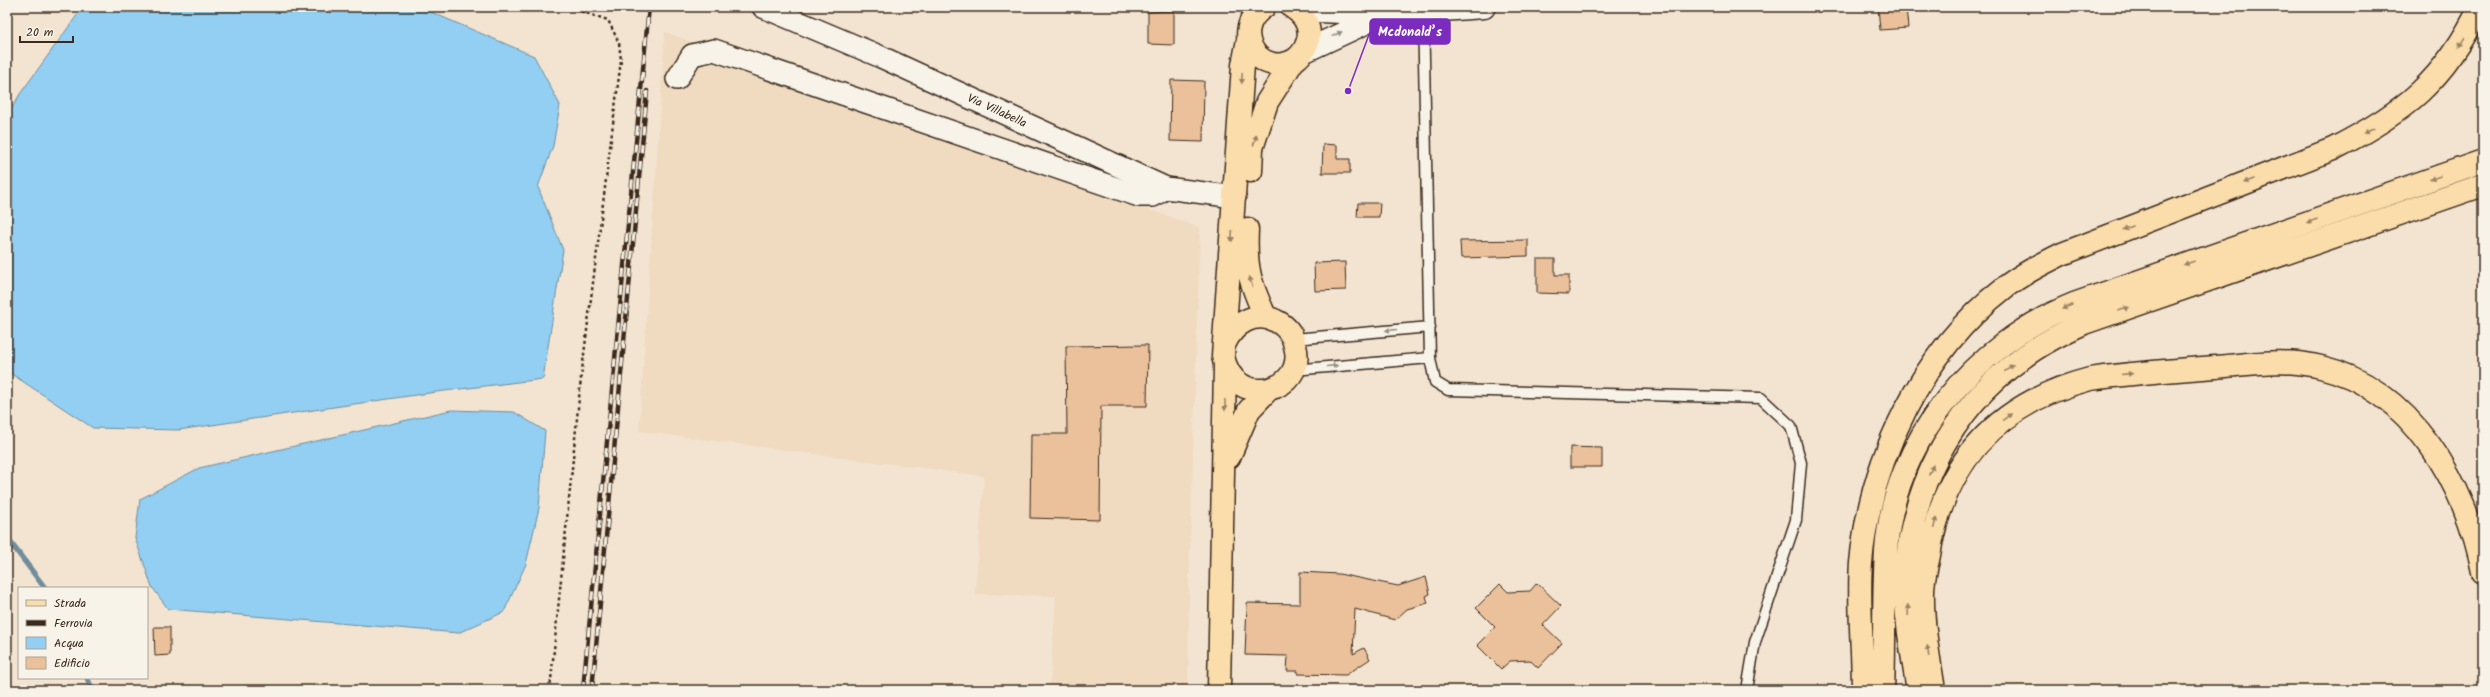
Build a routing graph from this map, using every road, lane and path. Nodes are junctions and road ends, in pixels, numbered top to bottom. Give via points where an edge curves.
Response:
1 (568, 7) edge
2 (763, 7) edge
3 (1484, 7) edge
4 (2480, 7) edge
5 (1295, 9) edge
6 (1423, 10) edge
7 (1384, 14) junction
8 (1253, 19) edge
9 (1298, 56) junction
10 (677, 79) dead end
11 (2477, 163) edge
12 (2479, 186) edge
13 (1166, 188) junction
14 (1235, 196) junction
15 (1266, 318) junction
16 (1430, 327) junction
17 (1294, 339) junction
18 (1225, 356) junction
19 (1430, 358) junction
20 (1293, 370) junction
21 (1268, 390) junction
22 (1225, 465) junction
23 (2483, 572) edge
24 (550, 690) edge
25 (1220, 690) edge
26 (1747, 690) edge
27 (1863, 690) edge
28 (1883, 690) edge
29 (1918, 690) edge
30 (1934, 690) edge

1 - 24 path via 608,20 619,43 622,60 581,378
2 - 13 street, Via Villabella via 878,56
3 - 6 street
4 -> 27 main road via 2455,54 2436,76 2396,113 2375,128 2333,149 2062,254 2032,269 2004,288 1964,326 1933,361 1908,402 1878,481 1861,563
5 - 7 street
5 - 9 main road via 1307,25 1309,35
6 - 7 street
6 - 16 lane
9 -> 7 street via 1340,32
8 - 9 main road via 1256,54 1266,61 1278,64
8 -> 14 main road via 1243,65
15 -> 9 main road via 1250,284 1246,256 1252,148 1267,102
10 - 13 street via 692,55 714,50 1139,196 1153,196
11 -> 28 main road via 2074,304 2028,325 1986,356 1947,398 1917,445 1903,478 1886,550
29 -> 12 main road via 1910,640 1906,577 1910,535 1920,494 1940,449 1970,406 1996,379 2040,346 2084,323
13 - 14 street, Via Villabella
14 -> 18 main road
15 - 17 main road via 1278,322
15 - 18 main road via 1255,318 1240,324 1229,335
16 -> 17 lane
16 - 19 lane
17 - 20 main road via 1296,360
18 - 21 main road via 1230,376 1247,389
18 -> 22 main road
20 -> 19 lane
19 - 26 lane via 1435,382 1448,390 1761,398 1791,426 1801,463 1796,520 1755,642
20 - 21 main road via 1278,386
21 - 22 main road via 1249,410
22 - 25 main road
30 -> 23 main road via 1925,630 1923,590 1939,508 1955,473 1999,423 2028,402 2060,387 2090,379 2279,362 2321,366 2354,379 2387,401 2414,424 2435,450 2456,488 2472,529

